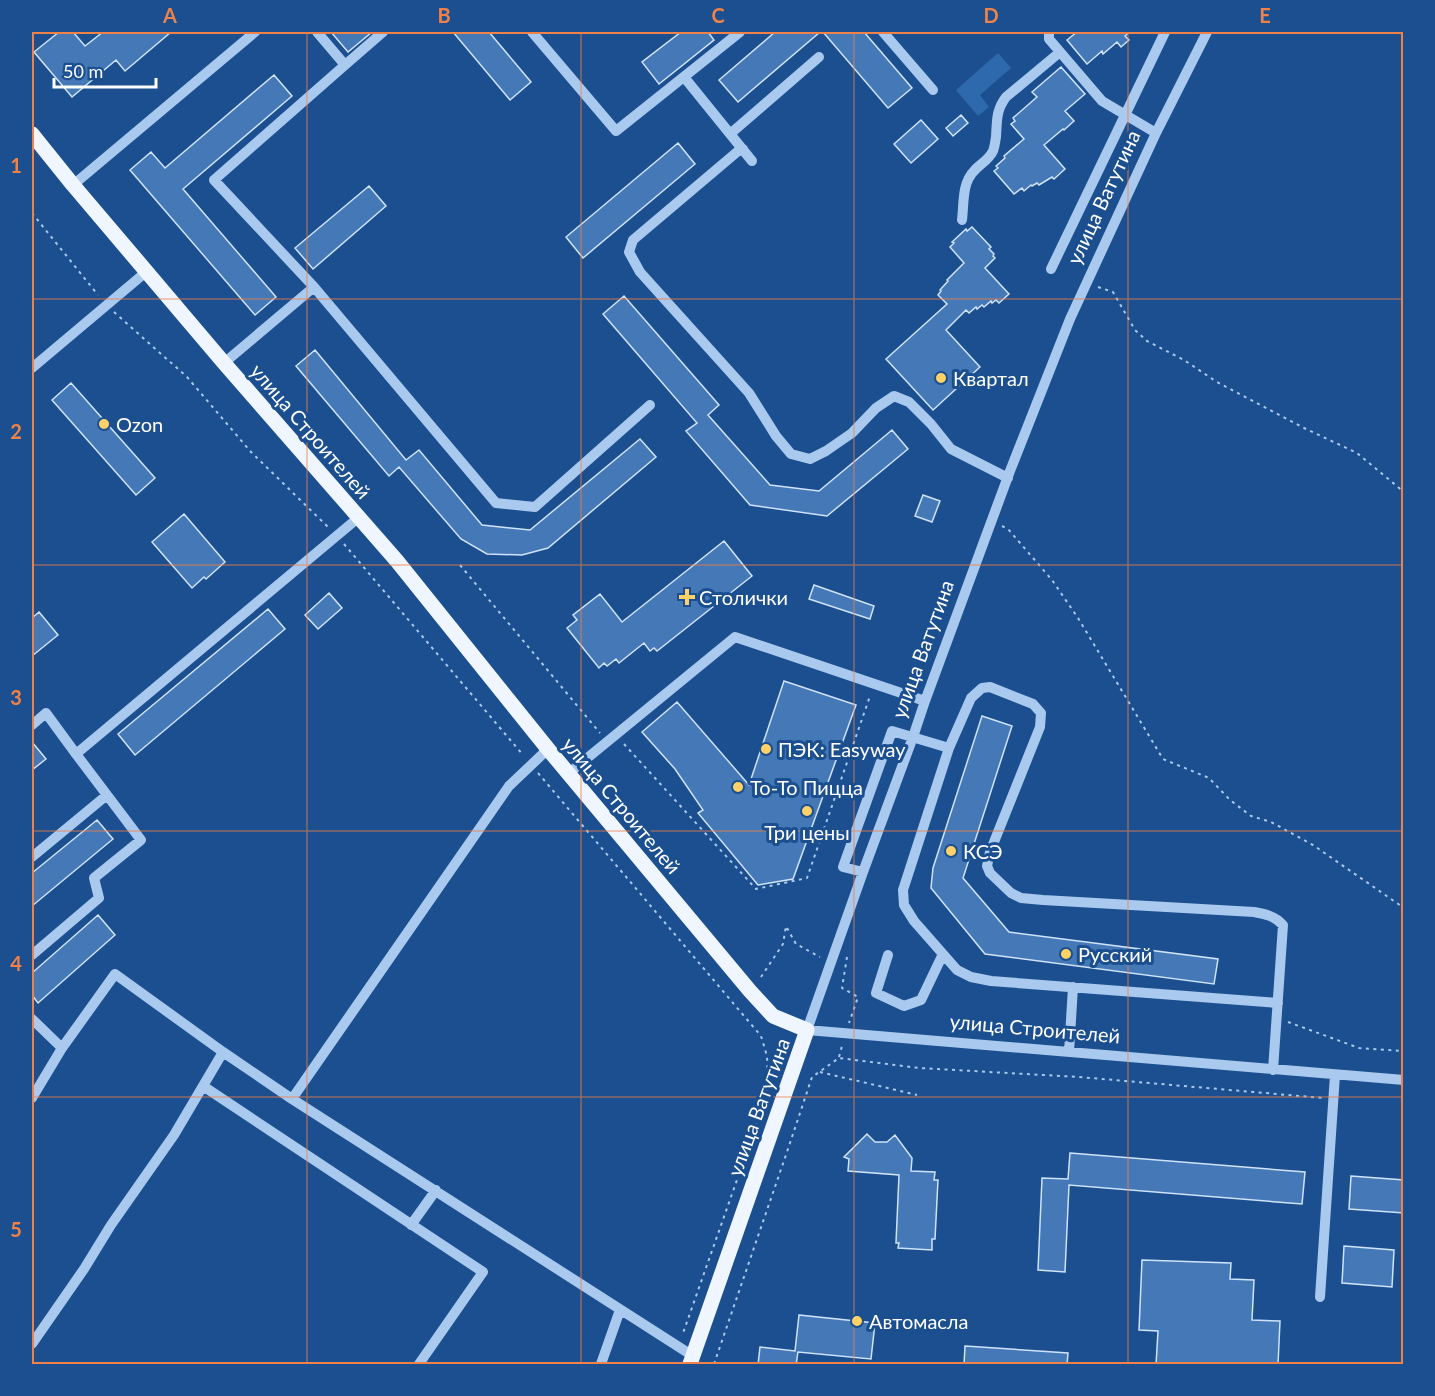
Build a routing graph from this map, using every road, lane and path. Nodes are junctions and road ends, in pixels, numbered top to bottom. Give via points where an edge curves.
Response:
1 (255, 32) edge
2 (317, 32) edge
3 (382, 32) edge
4 (532, 32) edge
5 (740, 32) edge
6 (883, 32) edge
7 (1049, 32) edge
8 (1165, 32) edge
9 (1207, 32) edge
10 (1060, 52) junction
11 (819, 57) dead end
12 (345, 64) junction
13 (684, 77) junction
14 (933, 90) dead end
15 (1125, 115) junction
16 (32, 134) edge
17 (730, 134) junction
18 (1156, 134) junction
19 (743, 150) junction
20 (752, 161) dead end
21 (74, 185) junction
22 (32, 213) edge
23 (962, 220) dead end
24 (1051, 270) dead end
25 (146, 272) junction
26 (1086, 283) junction
27 (314, 287) junction
28 (106, 306) junction
29 (224, 363) junction
30 (32, 368) edge
31 (650, 405) dead end
32 (1008, 478) junction
33 (1404, 492) edge
34 (358, 518) junction
35 (992, 519) junction
36 (337, 536) junction
37 (460, 565) dead end
38 (874, 683) junction
39 (925, 701) junction
40 (32, 725) edge
41 (913, 737) junction
42 (609, 739) junction
43 (949, 748) junction
44 (548, 749) junction
45 (76, 754) junction
46 (531, 765) junction
47 (569, 773) junction
48 (107, 795) junction
49 (32, 857) edge
50 (863, 872) junction
51 (1404, 908) edge
52 (848, 954) dead end
53 (942, 954) junction
54 (888, 955) dead end
55 (32, 956) edge
56 (819, 957) dead end
57 (761, 978) dead end
58 (1073, 987) junction
59 (1278, 1003) junction
60 (1277, 1017) junction
61 (32, 1019) edge
62 (807, 1030) junction
63 (846, 1034) junction
64 (62, 1048) junction
65 (224, 1052) junction
66 (1069, 1052) junction
67 (1404, 1052) edge
68 (839, 1058) junction
69 (1273, 1070) junction
70 (820, 1072) junction
71 (1335, 1075) junction
72 (1404, 1080) edge
73 (203, 1086) junction
74 (917, 1095) dead end
75 (32, 1098) edge
76 (292, 1099) junction
77 (1332, 1099) junction
78 (436, 1190) junction
79 (411, 1225) junction
80 (1320, 1297) dead end
81 (620, 1310) junction
82 (32, 1344) edge
83 (678, 1347) junction
84 (692, 1360) edge
85 (419, 1365) edge
86 (601, 1365) edge
87 (714, 1365) edge

1 - 21 street
2 - 12 street
3 - 12 street
4 - 13 street via 616,131
5 - 13 street
6 - 14 street
7 - 10 street via 1049,39
8 - 15 street
9 - 18 street, улица Ватутина
10 - 15 street via 1102,100
10 - 23 street via 1000,105 995,146 988,159 967,179
11 - 17 street
12 - 27 street via 214,180
13 - 17 street
15 - 18 street
15 - 24 street
16 - 21 main road, улица Строителей
17 - 19 street
18 - 26 street, улица Ватутина
19 - 20 street
19 - 32 street via 633,240 629,252 640,272 749,393 791,454 810,459 826,451 894,396 909,402 951,449
21 - 25 main road, улица Строителей
22 - 28 path
25 - 28 street
25 - 29 main road, улица Строителей
26 - 32 street, улица Ватутина
26 - 33 path via 1113,292 1135,330 1148,341 1217,382 1357,453
27 - 29 street
27 - 31 street via 496,503 535,507
28 - 30 street
28 - 36 path via 187,377 251,452
29 - 34 main road, улица Строителей
32 - 35 street, улица Ватутина
34 - 36 street
34 - 44 main road, улица Строителей
35 - 39 street, улица Ватутина
35 - 51 path via 1008,529 1052,580 1163,759 1209,778 1251,816 1313,844
36 - 45 street
36 - 46 path
37 - 42 path via 600,734
38 - 39 street
38 - 42 street via 735,637
38 - 42 path via 807,878 756,889 623,743
39 - 41 street, улица Ватутина
40 - 45 street via 46,713
41 - 43 street
41 - 50 street, улица Ватутина
41 - 50 street via 892,730 843,867
42 - 47 street
43 - 53 street via 903,891 904,905
43 - 59 street via 971,698 982,688 990,687 1034,704 1041,713 1040,727 990,852 990,873 1021,898 1270,915 1283,925
44 - 46 street
44 - 47 main road, улица Строителей
45 - 48 street
46 - 76 street via 509,786
46 - 83 path via 761,1036 767,1056 763,1106
47 - 62 main road, улица Строителей via 773,1016
48 - 49 street
48 - 55 street via 141,840 94,878 99,898
50 - 62 street, улица Ватутина
52 - 63 path via 842,988 858,997
53 - 54 street via 921,1000 904,1006 876,993
53 - 58 street via 957,970 971,977
56 - 57 path via 796,944 786,926 783,944
58 - 59 street
58 - 66 street
59 - 60 street
60 - 67 path via 1359,1048
60 - 69 street
61 - 64 street
62 - 63 street, улица Строителей
62 - 84 main road, улица Ватутина
63 - 66 street, улица Строителей
63 - 68 path
64 - 65 street via 115,974
64 - 75 street
65 - 73 street
65 - 76 street
66 - 69 street, улица Строителей
68 - 70 path
68 - 77 path via 919,1068 1079,1077
69 - 71 street, улица Строителей
70 - 74 path
70 - 87 path via 812,1077
71 - 72 street, улица Строителей
71 - 77 street
73 - 79 street
73 - 82 street
76 - 78 street
77 - 80 street
78 - 79 street
78 - 81 street
79 - 85 street via 483,1272
81 - 83 street
81 - 86 street
83 - 84 street

